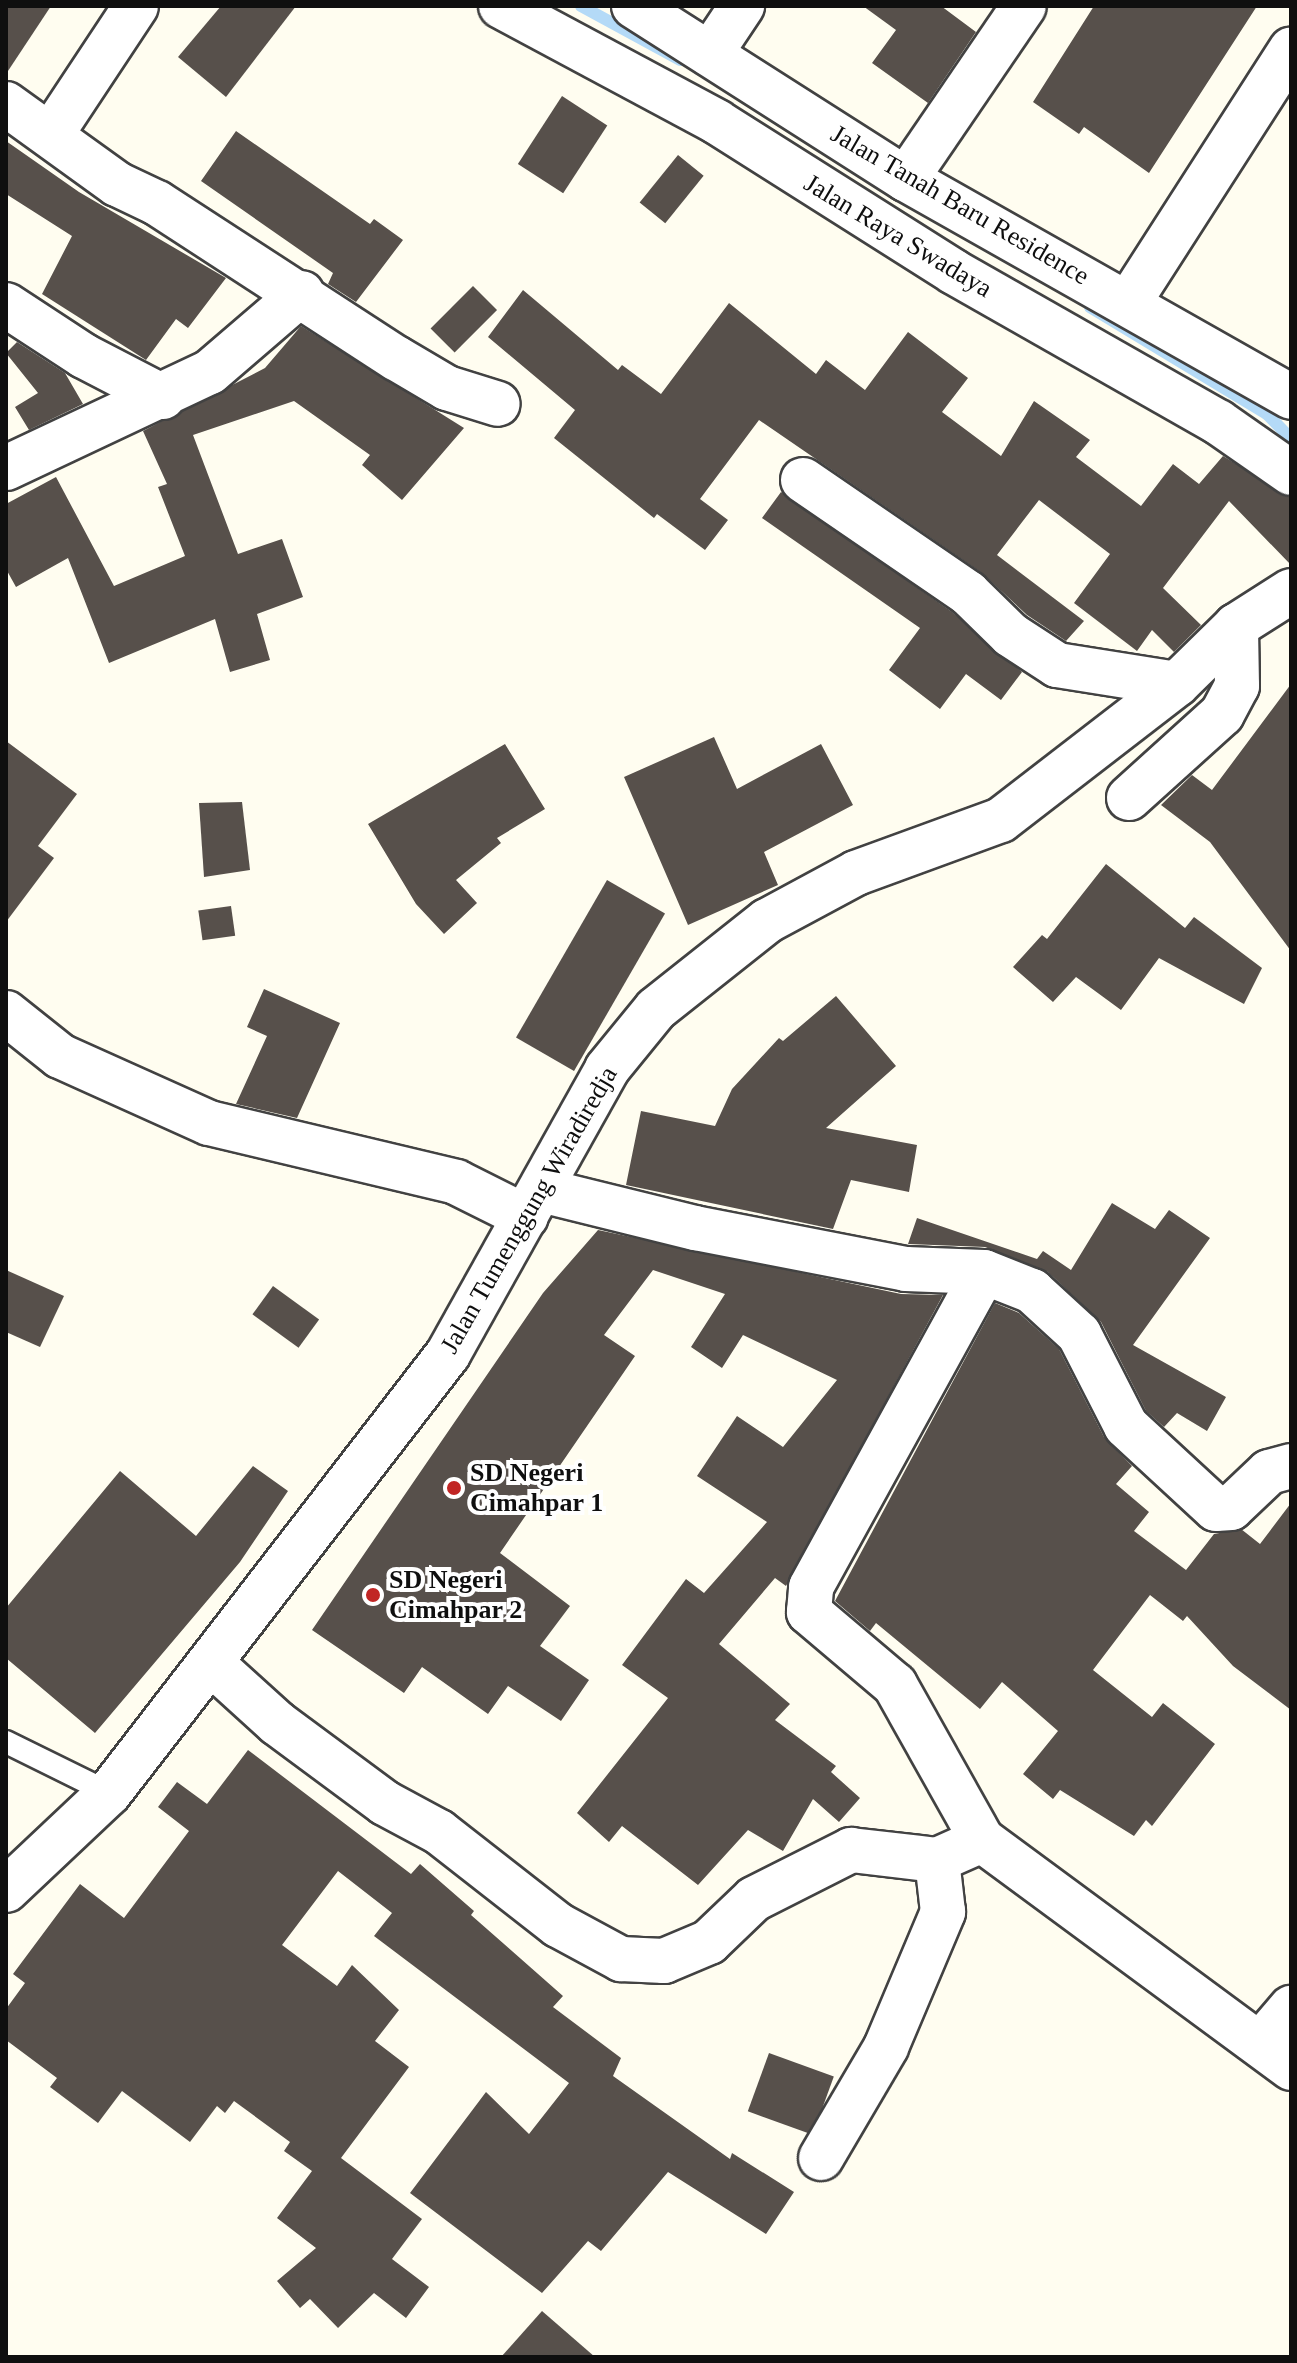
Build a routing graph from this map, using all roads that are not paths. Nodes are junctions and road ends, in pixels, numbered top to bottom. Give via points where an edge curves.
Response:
1 (136, 6) edge
2 (501, 6) edge
3 (634, 6) edge
4 (742, 6) edge
5 (1024, 6) edge
6 (1291, 50) edge
7 (710, 54) junction
8 (6, 104) edge
9 (52, 133) junction
10 (906, 179) junction
11 (302, 293) junction
12 (1129, 302) junction
13 (6, 305) edge
14 (163, 397) junction
15 (1291, 397) edge
16 (498, 404) dead end
17 (6, 468) edge
18 (1291, 473) edge
19 (803, 480) dead end
20 (1291, 591) edge
21 (1236, 626) junction
22 (1177, 684) junction
23 (1129, 798) dead end
24 (6, 1013) edge
25 (534, 1204) junction
26 (984, 1272) junction
27 (1291, 1466) edge
28 (212, 1664) junction
29 (6, 1742) edge
30 (109, 1793) junction
31 (982, 1840) junction
32 (937, 1860) junction
33 (6, 1890) edge
34 (1291, 2008) edge
35 (1276, 2055) edge
36 (821, 2158) dead end

1 - 9 street
2 - 18 street, Jalan Raya Swadaya via 717,122 954,272 1218,422
3 - 7 street, Jalan Tanah Baru Residence
4 - 7 street
5 - 10 street
6 - 12 street
7 - 10 street, Jalan Tanah Baru Residence
8 - 9 street
9 - 11 street via 117,184
10 - 12 street, Jalan Tanah Baru Residence
11 - 14 street via 235,355
11 - 16 street via 447,388
12 - 15 street, Jalan Tanah Baru Residence
13 - 14 street via 84,356
14 - 17 street
19 - 22 street via 968,593 1011,635 1057,665
20 - 21 street, Jalan Tumenggung Wiradiredja
21 - 22 street, Jalan Tumenggung Wiradiredja
21 - 23 street via 1237,686 1222,714
22 - 25 street, Jalan Tumenggung Wiradiredja via 1001,820 856,873 767,921 656,1009 607,1069
24 - 25 street via 60,1056 209,1123
25 - 26 street via 695,1228 906,1269
25 - 28 street, Jalan Tumenggung Wiradiredja via 448,1354
26 - 27 street via 1032,1291 1079,1334 1126,1426 1216,1509 1231,1508 1269,1472
26 - 31 street via 811,1587 809,1612 895,1685
28 - 30 street, Jalan Tumenggung Wiradiredja
28 - 32 street via 277,1723 385,1803 439,1832 558,1925 621,1959 664,1961 709,1942 754,1899 851,1850
29 - 30 lane
30 - 33 street, Jalan Tumenggung Wiradiredja
31 - 32 street
31 - 35 street
32 - 36 street via 943,1912 928,1953 886,2047
34 - 35 street

